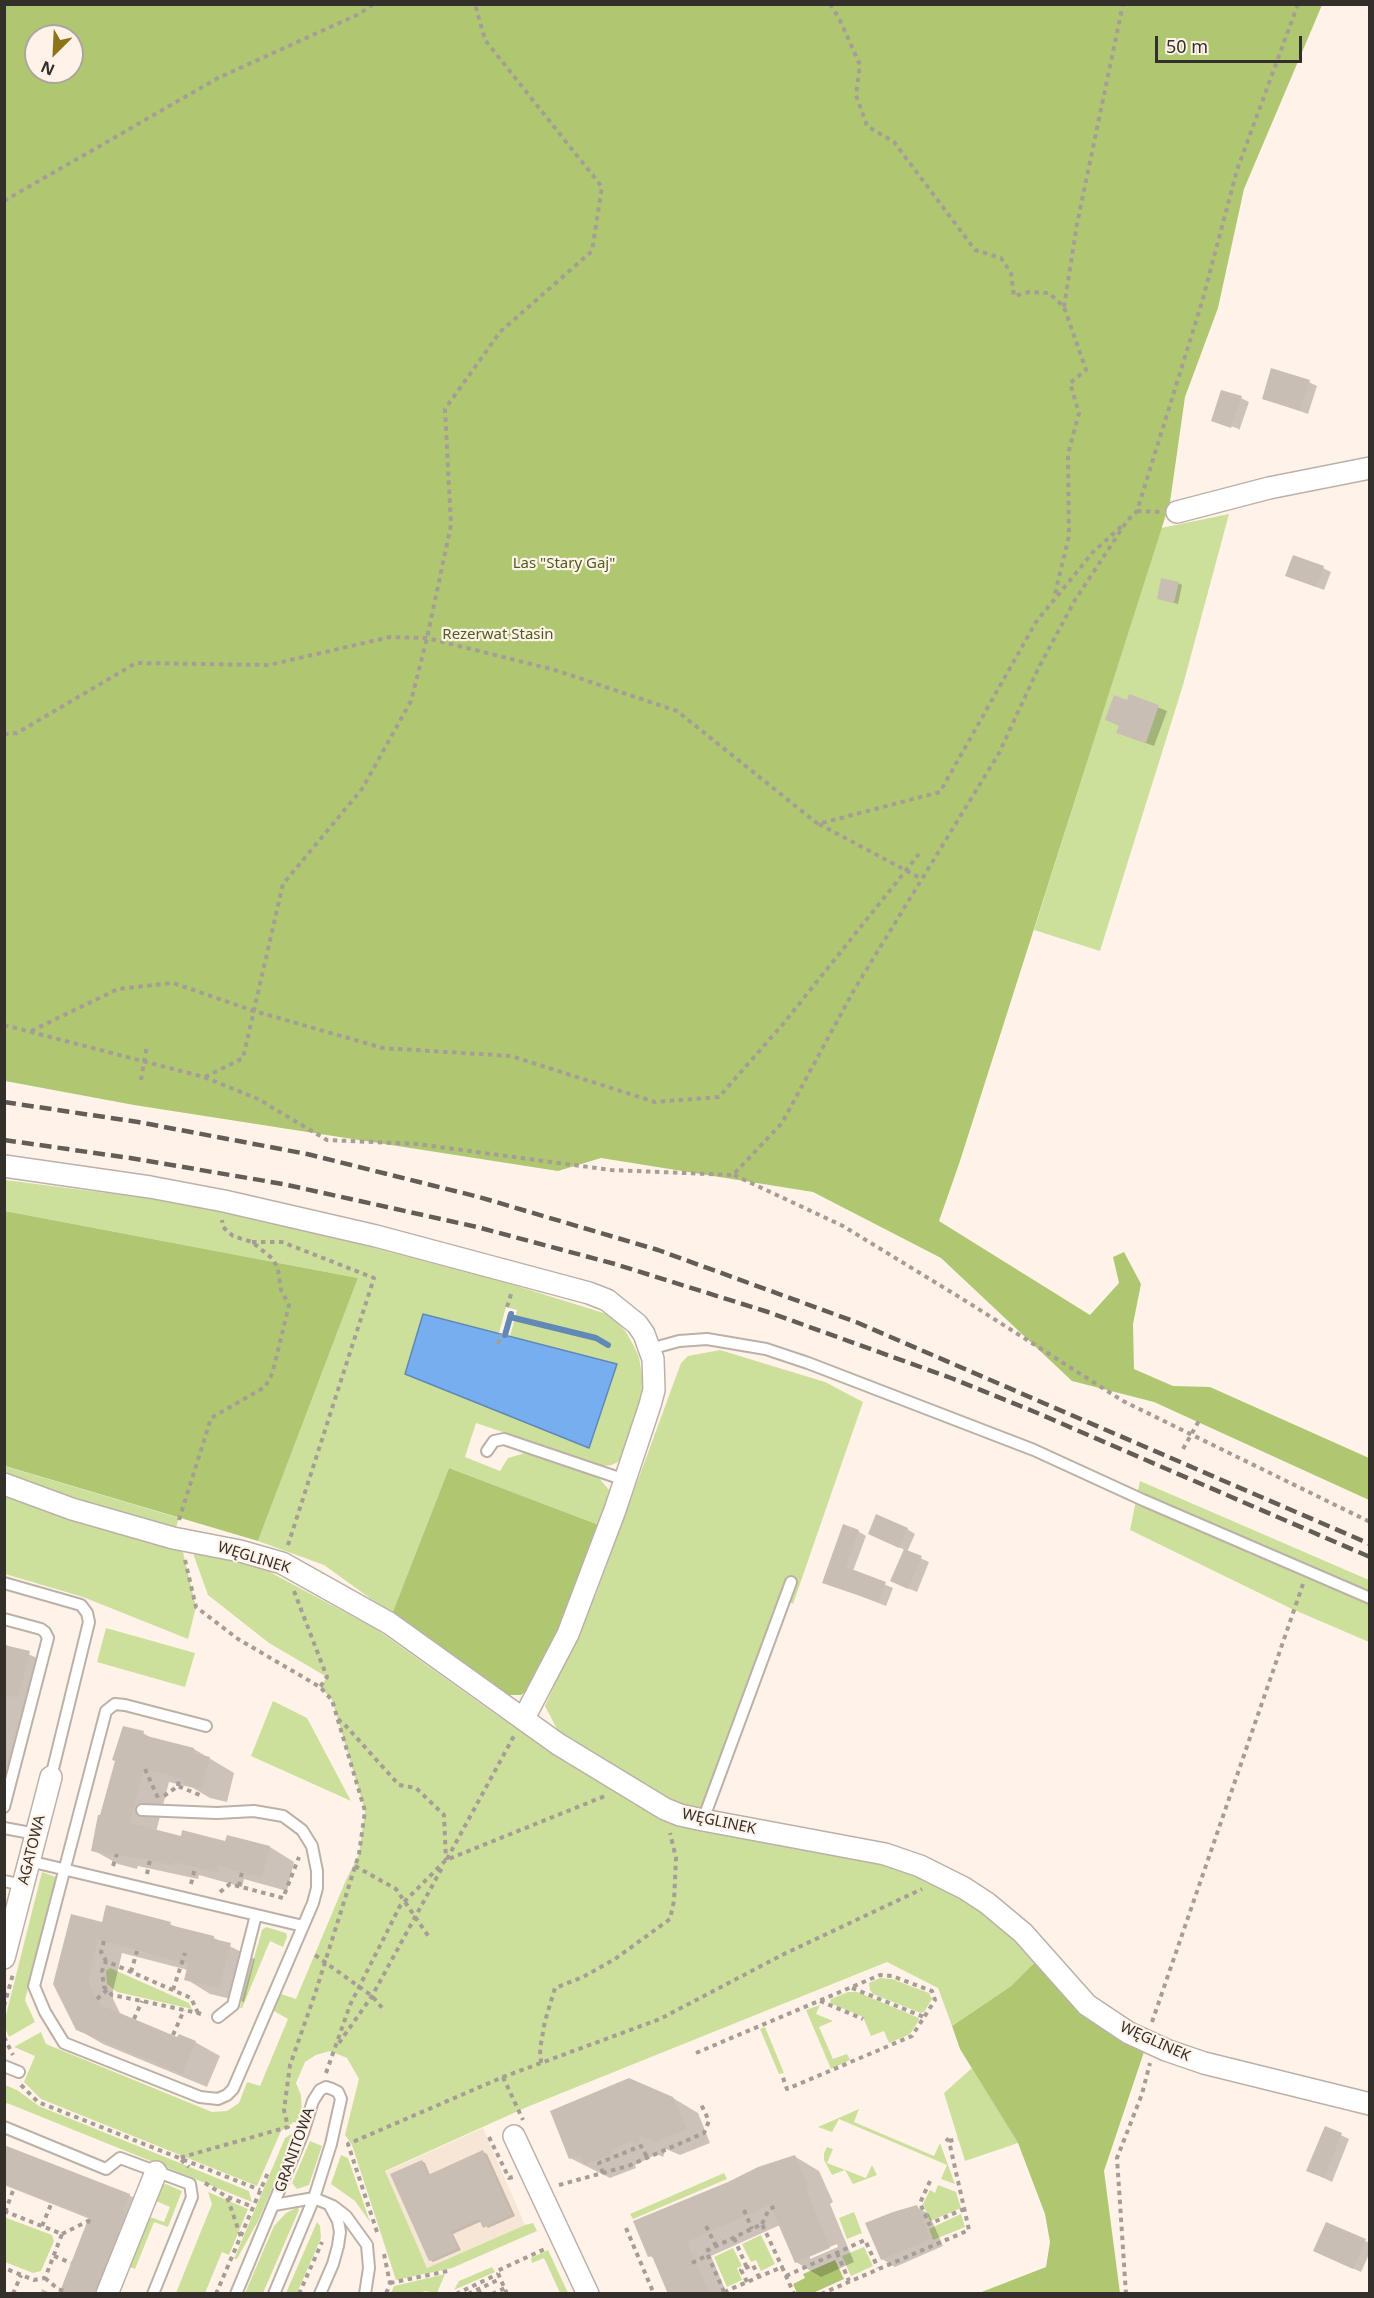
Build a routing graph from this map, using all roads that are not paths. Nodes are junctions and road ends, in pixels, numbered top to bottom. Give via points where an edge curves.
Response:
1 (1370, 468) edge
2 (1177, 512) dead end
3 (4, 1166) edge
4 (650, 1349) junction
5 (487, 1451) dead end
6 (625, 1480) junction
7 (4, 1484) edge
8 (791, 1582) dead end
9 (4, 1583) edge
10 (1370, 1598) edge
11 (4, 1619) edge
12 (524, 1718) junction
13 (206, 1726) dead end
14 (51, 1777) joint
15 (4, 1807) edge
16 (142, 1810) dead end
17 (703, 1820) junction
18 (4, 1828) edge
19 (36, 1834) junction
20 (29, 1861) junction
21 (65, 1869) junction
22 (14, 1883) edge
23 (256, 1915) junction
24 (303, 1926) junction
25 (4, 1958) edge
26 (218, 2017) dead end
27 (4, 2067) edge
28 (16, 2077) road end
29 (1370, 2104) edge
30 (4, 2127) edge
31 (514, 2136) dead end
32 (156, 2172) junction
33 (314, 2198) junction
34 (329, 2204) junction
35 (274, 2205) junction
36 (107, 2294) edge
37 (153, 2294) edge
38 (236, 2294) edge
39 (273, 2294) edge
40 (320, 2294) edge
41 (365, 2294) edge
42 (588, 2294) edge

1 - 2 street
3 - 4 street via 224,1202 396,1241 589,1293 607,1300 637,1324
4 - 6 street via 654,1390
4 - 10 lane via 707,1339 766,1349 808,1363 1034,1450
5 - 6 lane via 494,1441 504,1439
6 - 12 street via 568,1634
7 - 12 street, WĘGLINEK via 72,1509 173,1538 282,1563 389,1623
8 - 17 lane
9 - 14 lane via 81,1605 87,1613 89,1622
11 - 15 lane via 41,1629 48,1638
12 - 17 street, WĘGLINEK via 558,1744 665,1809
13 - 21 lane via 125,1705 110,1706
14 - 19 street, AGATOWA
16 - 24 lane via 254,1811 294,1822 308,1837 317,1871 317,1887
17 - 29 street, WĘGLINEK via 885,1854 920,1866 987,1904 1023,1933 1087,2005 1105,2019 1155,2045 1204,2063
18 - 19 lane
19 - 20 street, AGATOWA
20 - 21 lane
20 - 22 street, AGATOWA
21 - 23 lane
21 - 24 lane via 34,1986 56,2032 64,2043 200,2097 218,2099 233,2089
22 - 25 street, AGATOWA
23 - 24 lane
23 - 26 lane via 233,2004
27 - 28 lane
30 - 32 lane via 106,2169 120,2158
31 - 42 street
32 - 36 street
32 - 37 lane via 190,2184 192,2197
33 - 34 lane
33 - 35 lane
33 - 35 lane, GRANITOWA via 341,2099 339,2092 326,2087 313,2101
33 - 39 lane, GRANITOWA
34 - 40 lane via 339,2232 333,2264
34 - 41 lane via 345,2216 367,2245
35 - 38 lane, GRANITOWA

